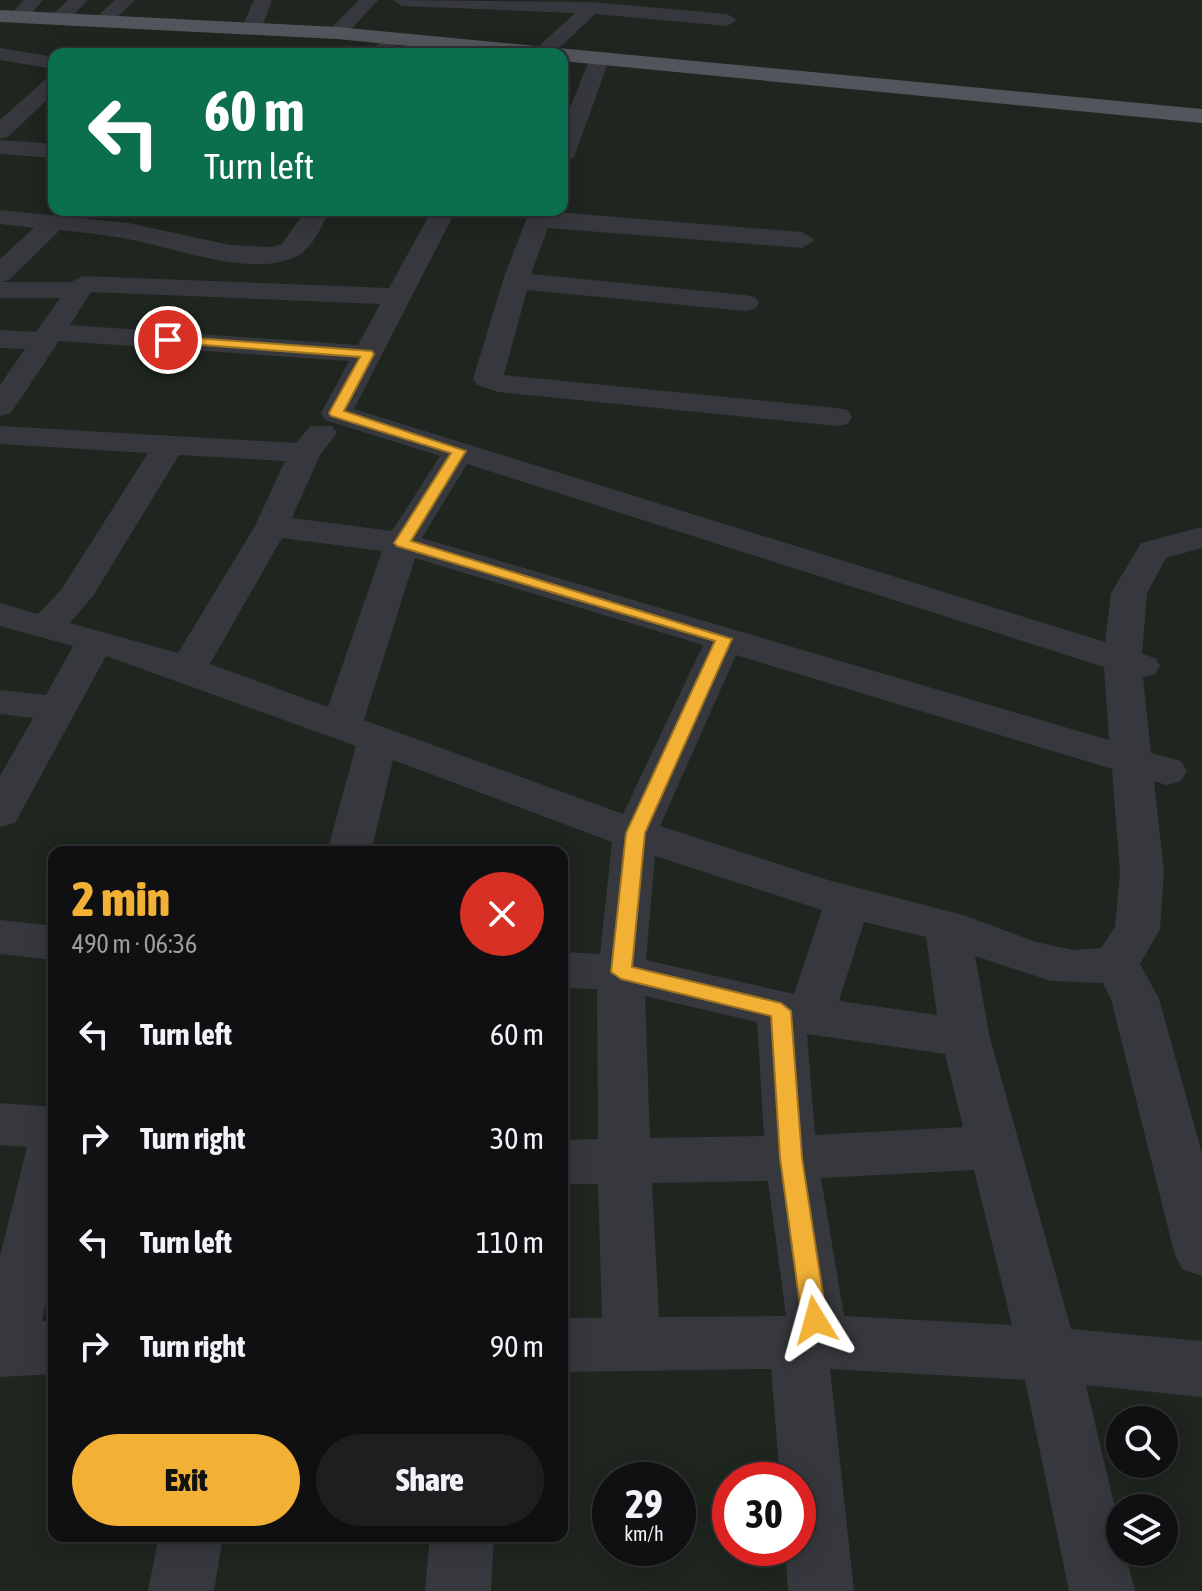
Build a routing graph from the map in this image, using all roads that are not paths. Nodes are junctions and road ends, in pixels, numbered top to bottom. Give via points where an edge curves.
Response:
1 (79, 0) edge
2 (126, 0) edge
3 (263, 0) edge
4 (369, 0) edge
5 (402, 0) edge
6 (696, 0) edge
7 (457, 1) edge
8 (561, 3) edge
9 (600, 6) edge
10 (648, 6) edge
11 (21, 13) edge
12 (681, 16) junction
13 (59, 18) junction
14 (103, 20) junction
15 (727, 20) dead end
16 (252, 27) junction
17 (337, 33) junction
18 (400, 39) junction
19 (0, 42) edge
20 (384, 48) edge
21 (481, 48) edge
22 (560, 48) edge
23 (0, 54) edge
24 (568, 56) edge
25 (568, 58) edge
26 (598, 63) junction
27 (48, 75) edge
28 (48, 81) edge
29 (31, 91) junction
30 (573, 98) edge
31 (0, 99) edge
32 (612, 100) dead end
33 (1202, 116) edge
34 (1202, 123) edge
35 (568, 125) edge
36 (0, 132) edge
37 (0, 147) edge
38 (48, 151) edge
39 (155, 216) edge
40 (315, 216) edge
41 (441, 216) edge
42 (540, 216) edge
43 (550, 216) edge
44 (0, 217) edge
45 (49, 217) edge
46 (137, 233) junction
47 (802, 240) dead end
48 (225, 251) junction
49 (1, 276) edge
50 (516, 281) junction
51 (189, 288) junction
52 (79, 290) junction
53 (398, 297) junction
54 (745, 303) dead end
55 (47, 336) junction
56 (0, 339) edge
57 (368, 354) junction
58 (0, 407) edge
59 (336, 413) junction
60 (837, 417) dead end
61 (0, 435) edge
62 (169, 445) junction
63 (459, 451) junction
64 (305, 453) junction
65 (272, 526) junction
66 (1202, 537) edge
67 (402, 543) junction
68 (0, 614) edge
69 (45, 628) junction
70 (724, 639) junction
71 (94, 643) junction
72 (1141, 666) junction
73 (188, 669) junction
74 (0, 702) edge
75 (58, 709) junction
76 (359, 735) junction
77 (1166, 771) junction
78 (0, 813) edge
79 (635, 833) junction
80 (350, 846) edge
81 (848, 901) junction
82 (947, 927) junction
83 (0, 937) edge
84 (48, 942) edge
85 (1116, 963) junction
86 (568, 970) edge
87 (621, 972) junction
88 (795, 1014) junction
89 (965, 1038) junction
90 (0, 1124) edge
91 (48, 1128) edge
92 (995, 1147) junction
93 (791, 1158) junction
94 (624, 1161) junction
95 (568, 1162) edge
96 (48, 1179) edge
97 (1202, 1252) edge
98 (808, 1342) junction
99 (632, 1344) junction
100 (568, 1345) edge
101 (20, 1349) edge
102 (1049, 1354) junction
103 (1202, 1369) edge
104 (190, 1542) edge
105 (462, 1542) edge
106 (181, 1591) edge
107 (458, 1591) edge
108 (821, 1591) edge
109 (1102, 1591) edge

1 - 13 street
2 - 14 street
3 - 16 street
4 - 17 street
5 - 7 street
6 - 12 street
7 - 8 street
7 - 18 street
8 - 9 street
9 - 10 street
9 - 22 street
10 - 12 street
11 - 13 main road
11 - 19 street
12 - 15 street
13 - 14 main road
14 - 16 main road
16 - 17 main road
17 - 18 main road
18 - 20 street
18 - 21 main road
23 - 27 street
24 - 33 main road
25 - 26 main road
26 - 30 street
26 - 34 main road
28 - 29 street
29 - 31 street
29 - 36 street
30 - 32 street
30 - 35 street
37 - 38 street
39 - 46 street
40 - 48 street via 297,247 288,251
41 - 53 street
42 - 50 street
43 - 47 street
44 - 45 street
45 - 46 street
45 - 49 street
46 - 48 street
48 - 51 street
49 - 52 street
50 - 54 street
50 - 60 street via 488,379
51 - 52 street via 83,284
51 - 53 street
52 - 55 street
53 - 57 street
55 - 56 street
55 - 57 street
55 - 58 street
57 - 59 street
59 - 63 street
59 - 64 street
61 - 62 street
62 - 64 street
62 - 69 street via 75,596
63 - 67 street
63 - 72 street
64 - 65 street
65 - 67 street
65 - 73 street
66 - 72 street via 1158,547 1147,559 1139,608
67 - 70 street
67 - 76 street
68 - 69 street
69 - 71 street
70 - 77 street
70 - 79 street
71 - 73 street
71 - 75 street
72 - 77 street
73 - 76 street
74 - 75 street
75 - 78 street
76 - 79 street
76 - 80 street
77 - 85 street via 1180,861 1170,908 1146,944
79 - 81 street
79 - 87 street
81 - 82 street
81 - 88 street
82 - 85 street via 1012,954 1080,967
82 - 89 street
83 - 84 street
85 - 97 street via 1135,999
86 - 87 street
87 - 88 street
87 - 94 street
88 - 89 street
88 - 93 street
89 - 92 street
90 - 91 street
92 - 93 street
92 - 102 street
93 - 94 street
93 - 98 street
94 - 95 street
94 - 99 street
96 - 101 street
98 - 99 street
98 - 102 street
98 - 108 street
99 - 100 street
102 - 103 street
102 - 109 street
104 - 106 street
105 - 107 street

